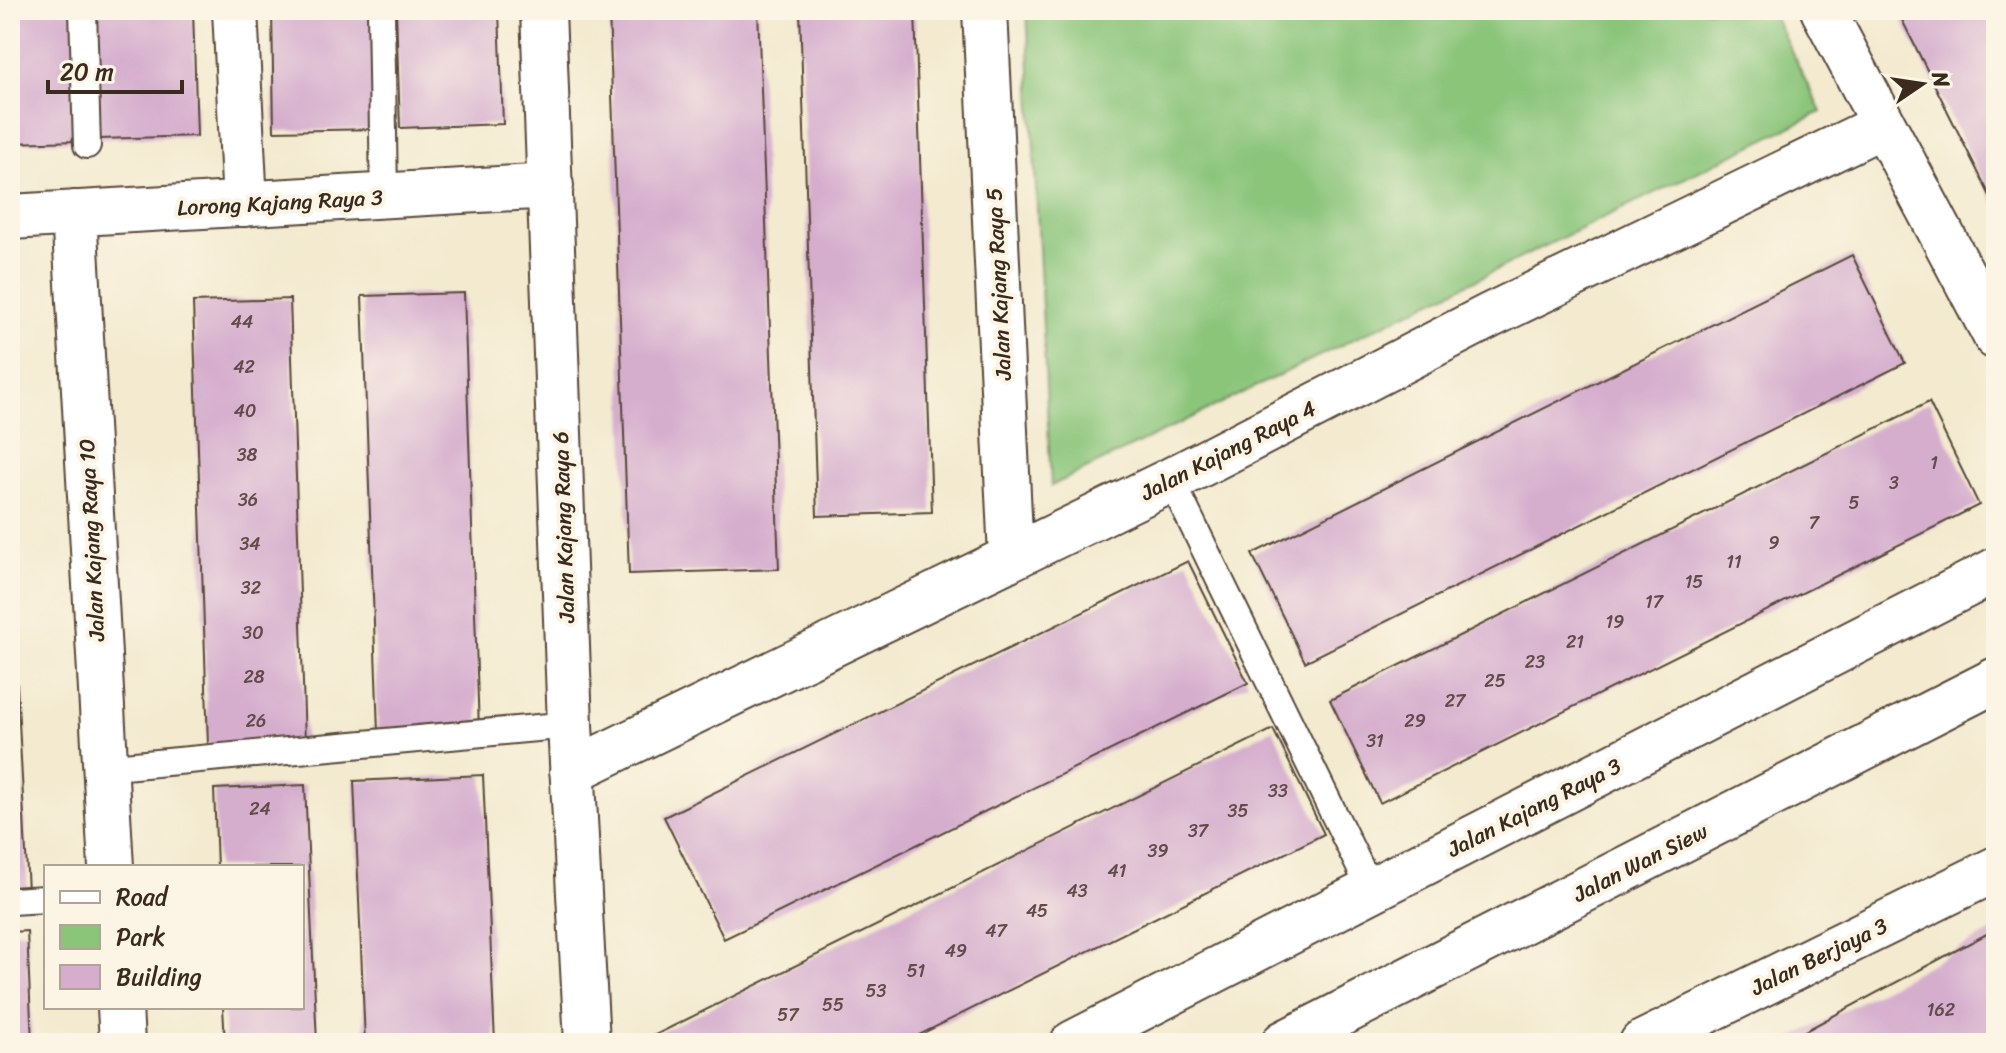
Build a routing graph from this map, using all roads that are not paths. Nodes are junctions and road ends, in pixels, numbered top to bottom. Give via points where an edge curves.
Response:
1 (83, 10) edge
2 (235, 10) edge
3 (381, 10) edge
4 (543, 10) edge
5 (985, 10) edge
6 (1823, 10) edge
7 (1883, 125) junction
8 (87, 145) dead end
9 (551, 186) junction
10 (384, 196) junction
11 (245, 204) junction
12 (74, 213) junction
13 (10, 217) edge
14 (1996, 337) edge
15 (1171, 480) junction
16 (1011, 557) junction
17 (1996, 570) edge
18 (1996, 680) edge
19 (570, 725) junction
20 (102, 768) junction
21 (572, 771) junction
22 (111, 865) edge
23 (1996, 869) edge
24 (1371, 890) junction
25 (44, 899) edge
26 (10, 901) edge
27 (120, 1009) edge
28 (122, 1043) edge
29 (587, 1043) edge
30 (1073, 1043) edge
31 (1284, 1043) edge
32 (1642, 1043) edge

1 - 8 lane
2 - 11 street
3 - 10 lane
4 - 9 street, Jalan Kajang Raya 6
5 - 16 street, Jalan Kajang Raya 5
6 - 7 street
7 - 14 street
7 - 15 street, Jalan Kajang Raya 4 via 1489,316
9 - 10 street, Lorong Kajang Raya 3
9 - 19 street, Jalan Kajang Raya 6
10 - 11 street, Lorong Kajang Raya 3
11 - 12 street, Lorong Kajang Raya 3
12 - 13 street, Lorong Kajang Raya 3
12 - 20 street, Jalan Kajang Raya 10
15 - 16 street, Jalan Kajang Raya 4
15 - 24 lane
16 - 21 street, Jalan Kajang Raya 4
17 - 24 street, Jalan Kajang Raya 3
18 - 31 street, Jalan Wan Siew
19 - 20 lane
19 - 21 street, Jalan Kajang Raya 6
20 - 22 street, Jalan Kajang Raya 10
21 - 29 street, Jalan Kajang Raya 6
23 - 32 street, Jalan Berjaya 3
24 - 30 street, Jalan Kajang Raya 3
25 - 26 lane
27 - 28 street

